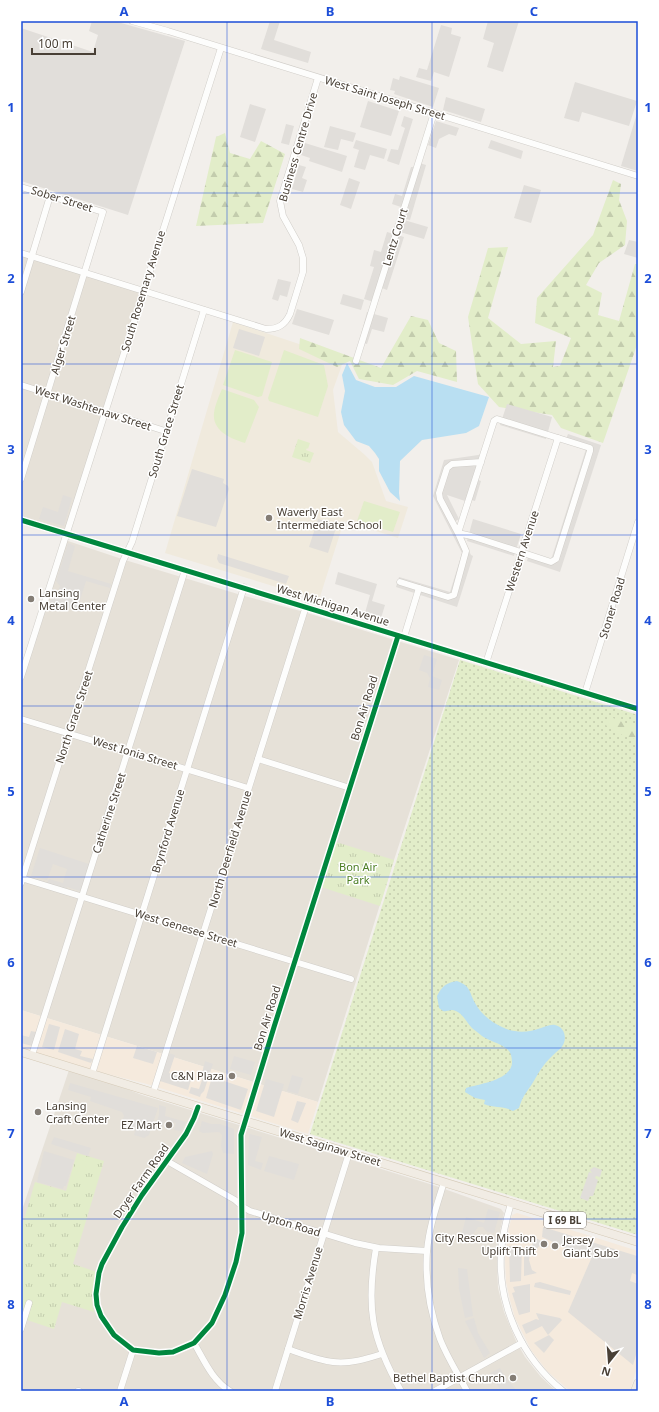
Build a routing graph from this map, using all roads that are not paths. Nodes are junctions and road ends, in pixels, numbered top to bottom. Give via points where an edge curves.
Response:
1 (132, 21) edge
2 (146, 21) edge
3 (168, 31) junction
4 (220, 48) junction
5 (318, 78) junction
6 (434, 113) junction
7 (638, 176) edge
8 (21, 187) edge
9 (50, 196) junction
10 (103, 212) joint
11 (21, 253) edge
12 (32, 256) junction
13 (85, 273) junction
14 (143, 291) junction
15 (21, 292) edge
16 (204, 310) junction
17 (356, 361) dead end
18 (21, 385) edge
19 (48, 394) junction
20 (106, 412) junction
21 (165, 431) junction
22 (558, 438) junction
23 (481, 462) junction
24 (21, 479) edge
25 (21, 520) edge
26 (638, 522) edge
27 (458, 533) junction
28 (67, 534) junction
29 (128, 552) junction
30 (522, 553) junction
31 (185, 570) junction
32 (400, 582) dead end
33 (244, 587) junction
34 (418, 588) junction
35 (306, 606) junction
36 (400, 636) junction
37 (486, 663) junction
38 (21, 677) edge
39 (585, 693) junction
40 (638, 709) edge
41 (21, 718) edge
42 (69, 732) junction
43 (128, 751) junction
44 (258, 759) junction
45 (188, 769) junction
46 (248, 788) junction
47 (350, 788) junction
48 (22, 880) edge
49 (83, 897) junction
50 (142, 915) junction
51 (204, 934) junction
52 (294, 962) junction
53 (350, 979) dead end
54 (21, 1052) edge
55 (32, 1055) junction
56 (92, 1074) junction
57 (154, 1093) junction
58 (198, 1106) junction
59 (246, 1121) junction
60 (348, 1153) junction
61 (168, 1161) junction
62 (444, 1182) junction
63 (511, 1203) junction
64 (243, 1207) junction
65 (323, 1234) junction
66 (638, 1242) edge
67 (376, 1248) junction
68 (427, 1251) junction
69 (29, 1303) dead end
70 (21, 1329) edge
71 (194, 1343) junction
72 (522, 1343) junction
73 (288, 1349) junction
74 (133, 1350) junction
75 (382, 1354) junction
76 (460, 1378) junction
77 (638, 1383) edge
78 (120, 1391) edge
79 (230, 1391) edge
80 (275, 1391) edge
81 (401, 1391) edge
82 (435, 1391) edge
83 (467, 1391) edge
84 (563, 1391) edge
85 (635, 1391) edge

1 - 3 street, West Saint Joseph Street
2 - 3 street
3 - 4 street, West Saint Joseph Street
4 - 5 street, West Saint Joseph Street
4 - 14 street, South Rosemary Avenue
5 - 6 street, West Saint Joseph Street
5 - 16 street, Business Centre Drive via 280,201 283,216 301,250 304,265 288,319 282,326 266,329
6 - 7 street, West Saint Joseph Street
6 - 17 street, Lentz Court
8 - 9 street, Sober Street
9 - 10 street, Sober Street
9 - 12 street
10 - 13 street, Alger Street
11 - 12 street
12 - 13 street
12 - 15 street
13 - 14 street
13 - 19 street, Alger Street
14 - 16 street
14 - 20 street, South Rosemary Avenue
16 - 21 street, South Grace Street
18 - 19 street, West Washtenaw Street
19 - 20 street, West Washtenaw Street
19 - 24 street, Alger Street
20 - 21 street, West Washtenaw Street
20 - 28 street, South Rosemary Avenue
21 - 29 street, South Grace Street
22 - 23 street via 498,419 494,421
22 - 30 street, Western Avenue
22 - 30 street via 590,448 570,516 556,559 551,562
23 - 27 street
23 - 27 street via 452,464 447,468 439,493 440,499
25 - 28 street, West Michigan Avenue
26 - 39 street, Stoner Road
27 - 30 street
27 - 34 street via 466,551 454,595 448,597
28 - 29 street, West Michigan Avenue
28 - 38 street, South Rosemary Avenue
29 - 31 street, West Michigan Avenue
29 - 42 street, North Grace Street
30 - 37 street, Western Avenue
31 - 33 street, West Michigan Avenue
31 - 43 street, Catherine Street
32 - 34 street
33 - 35 street, West Michigan Avenue
33 - 45 street, Brynford Avenue
34 - 36 street, Bon Air Road
35 - 36 street, West Michigan Avenue
35 - 44 street, North Deerfield Avenue
36 - 37 street, West Michigan Avenue
36 - 47 street, Bon Air Road
37 - 39 street, West Michigan Avenue
39 - 40 street, West Michigan Avenue
41 - 42 street, West Ionia Street
42 - 43 street, West Ionia Street
42 - 48 street, North Grace Street
43 - 45 street, West Ionia Street
43 - 49 street, Catherine Street
44 - 46 street, North Deerfield Avenue
44 - 47 street
45 - 46 street, West Ionia Street
45 - 50 street, Brynford Avenue
46 - 51 street, North Deerfield Avenue
47 - 52 street, Bon Air Road
48 - 49 street, West Genesee Street
49 - 50 street, West Genesee Street
49 - 55 street, Catherine Street
50 - 51 street, West Genesee Street
50 - 56 street, Brynford Avenue
51 - 52 street, West Genesee Street
51 - 57 street, North Deerfield Avenue
52 - 53 street, West Genesee Street
52 - 59 street, Bon Air Road
54 - 55 main road, West Saginaw Street / I 69 BL
55 - 56 main road, West Saginaw Street / I 69 BL
56 - 57 main road, West Saginaw Street / I 69 BL
57 - 58 main road, West Saginaw Street / I 69 BL
58 - 59 main road, West Saginaw Street / I 69 BL
58 - 61 street, Dryer Farm Road via 186,1134
59 - 60 main road, West Saginaw Street / I 69 BL
59 - 64 street, Bon Air Road via 241,1134
60 - 62 main road, West Saginaw Street / I 69 BL
60 - 65 street, Morris Avenue
61 - 64 street, Upton Road
61 - 74 street, Dryer Farm Road via 122,1227 102,1264 97,1283 97,1305 101,1316 114,1335
62 - 63 main road, West Saginaw Street / I 69 BL
62 - 68 street via 433,1218
63 - 66 main road, West Saginaw Street / I 69 BL
63 - 72 street via 502,1244 501,1272 507,1308
64 - 65 street, Upton Road
64 - 71 street, Bon Air Road via 240,1248 225,1295 212,1323
65 - 67 street, Upton Road
65 - 73 street, Morris Avenue
67 - 68 street, Upton Road
67 - 75 street via 371,1300 374,1330
68 - 76 street via 429,1294 434,1320 440,1339
69 - 70 street
71 - 74 street, Bon Air Road via 173,1352
71 - 79 street via 211,1373
72 - 76 street
72 - 84 street via 541,1370
73 - 75 street via 333,1362 363,1360
73 - 80 street, Morris Avenue
74 - 78 street
75 - 81 street
76 - 82 street
76 - 83 street
77 - 85 main road

